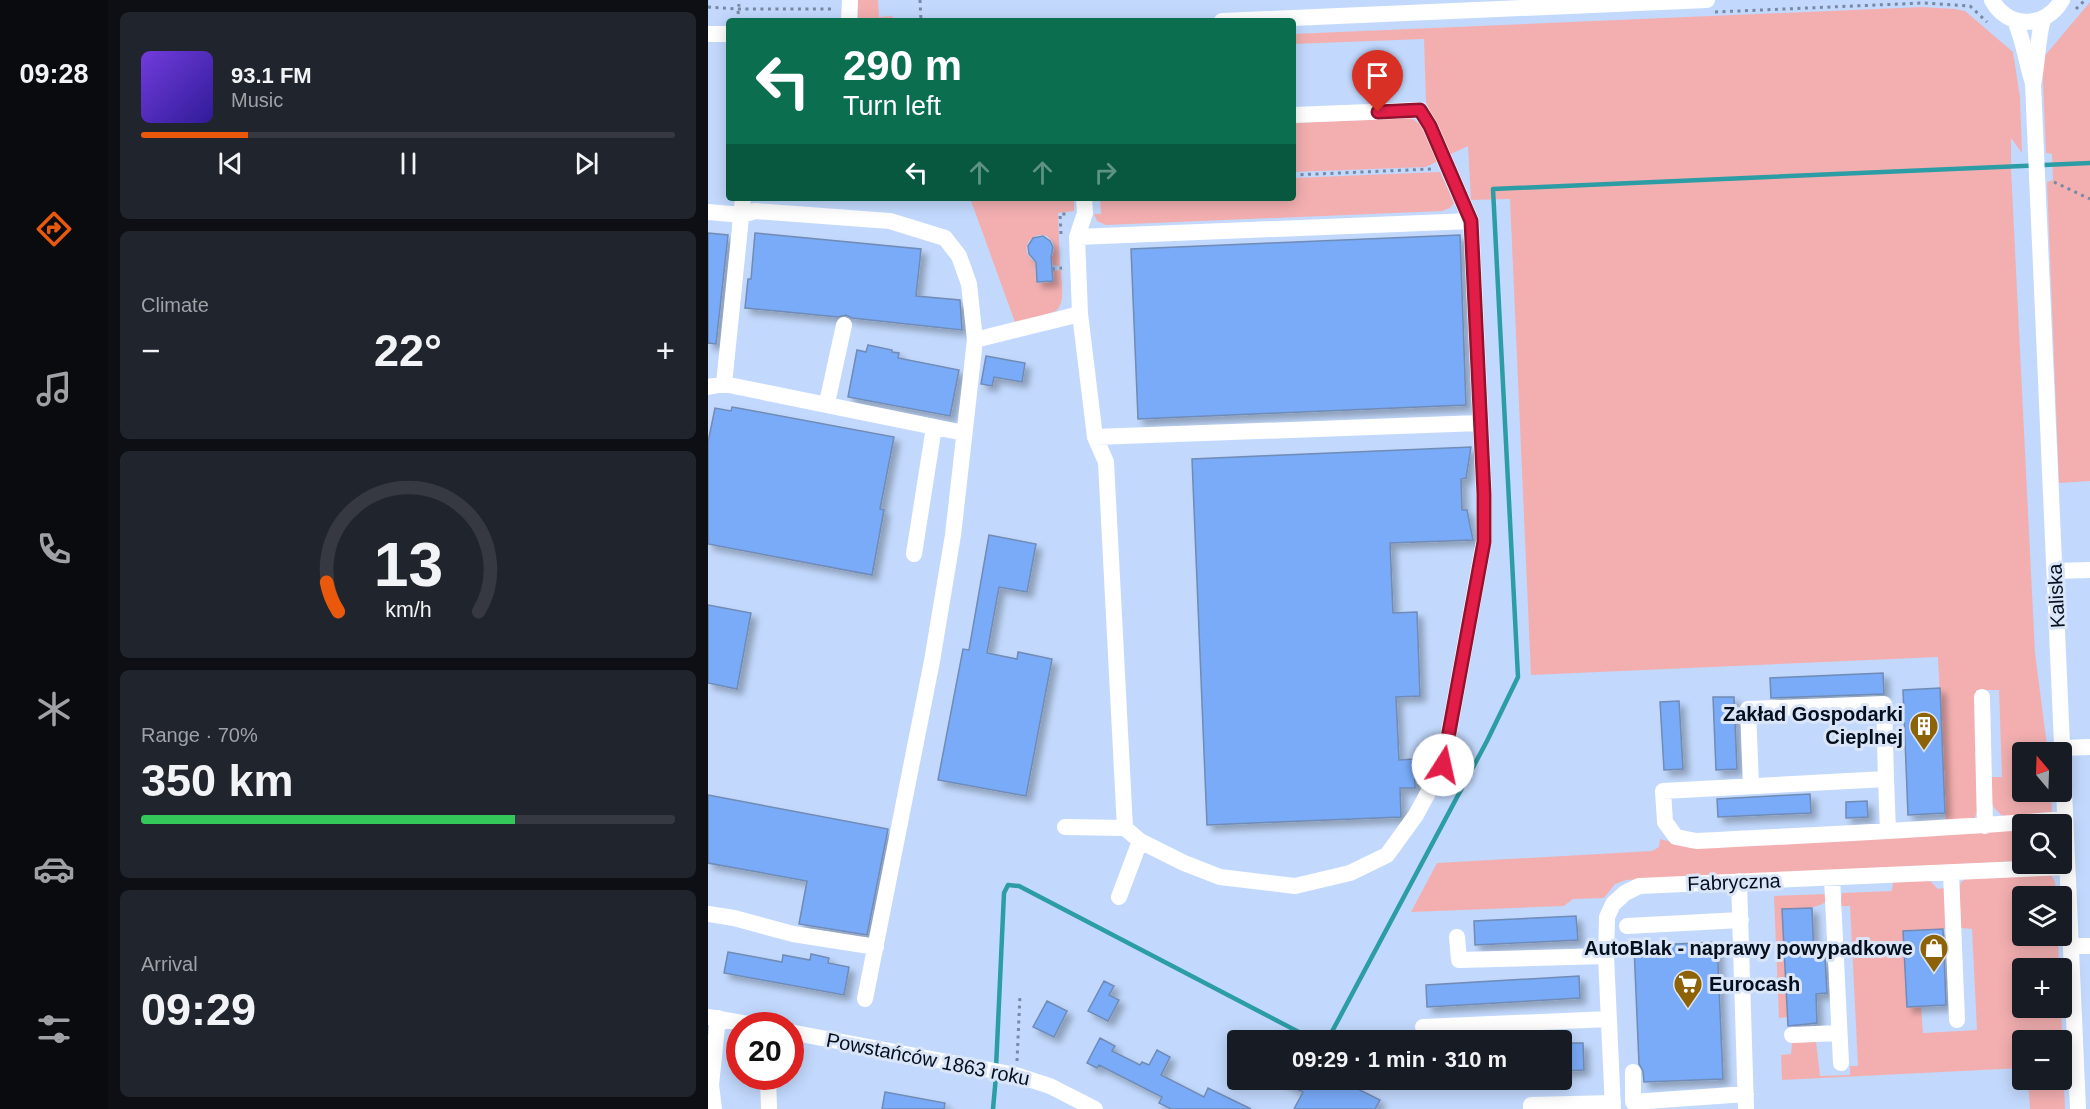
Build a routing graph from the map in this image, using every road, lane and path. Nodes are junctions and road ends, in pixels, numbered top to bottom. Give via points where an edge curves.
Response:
1 (920, 0) edge
2 (1707, 0) edge
3 (2062, 0) edge
4 (1991, 2) edge
5 (739, 4) dead end
6 (708, 7) edge
7 (849, 10) edge
8 (738, 12) junction
9 (921, 18) edge
10 (1291, 18) edge
11 (2043, 19) junction
12 (2015, 21) junction
13 (708, 34) edge
14 (726, 34) edge
15 (2033, 84) junction
16 (1296, 115) edge
17 (1440, 168) dead end
18 (1296, 175) edge
19 (2038, 182) junction
20 (2090, 199) edge
21 (1084, 201) edge
22 (742, 206) edge
23 (708, 212) edge
24 (1471, 221) junction
25 (1077, 237) junction
26 (1052, 268) dead end
27 (1062, 268) dead end
28 (1080, 314) junction
29 (844, 325) dead end
30 (975, 340) junction
31 (716, 385) edge
32 (827, 404) junction
33 (1480, 423) junction
34 (934, 427) junction
35 (964, 433) junction
36 (1095, 437) junction
37 (914, 554) dead end
38 (2090, 570) edge
39 (2055, 571) junction
40 (1982, 697) dead end
41 (2063, 742) edge
42 (2090, 747) edge
43 (2072, 748) edge
44 (1886, 779) junction
45 (1751, 786) junction
46 (2012, 824) edge
47 (1985, 826) junction
48 (1065, 827) dead end
49 (1125, 828) junction
50 (1888, 831) junction
51 (1140, 841) junction
52 (2012, 870) edge
53 (1951, 873) junction
54 (1832, 878) junction
55 (1739, 881) junction
56 (1119, 897) dead end
57 (708, 914) edge
58 (1742, 920) junction
59 (1627, 926) dead end
60 (1457, 937) dead end
61 (2071, 946) edge
62 (2072, 946) edge
63 (2090, 946) edge
64 (876, 947) junction
65 (1606, 956) junction
66 (1020, 995) dead end
67 (865, 999) dead end
68 (713, 1017) edge
69 (1609, 1019) junction
70 (1957, 1020) dead end
71 (1423, 1027) dead end
72 (1432, 1030) edge
73 (1489, 1030) edge
74 (1839, 1033) junction
75 (804, 1035) edge
76 (1792, 1035) dead end
77 (1840, 1063) dead end
78 (1633, 1072) dead end
79 (1013, 1074) junction
80 (710, 1085) edge
81 (768, 1090) edge
82 (1746, 1102) edge
83 (1613, 1106) edge
84 (714, 1109) edge
85 (769, 1109) edge
86 (1095, 1109) edge
87 (1531, 1109) edge
88 (2078, 1109) edge

1 - 9 path
2 - 10 street
3 - 11 street
4 - 12 street
5 - 8 path
6 - 8 path
7 - 8 path
11 - 12 street
11 - 15 street, Kaliska
12 - 15 street, Kaliska
13 - 14 street
15 - 19 street, Kaliska
16 - 24 street via 1420,110
17 - 18 path
19 - 20 path via 2052,182
19 - 39 street, Kaliska
21 - 25 street via 1085,213
22 - 23 street
22 - 30 street via 755,211 890,221 945,238 959,256 969,284
22 - 31 street
24 - 25 street
24 - 33 street
25 - 28 street
26 - 27 path
28 - 30 street
28 - 36 street
29 - 32 street
30 - 35 street
31 - 32 street
32 - 34 street
33 - 36 street
33 - 51 street via 1484,542 1443,765 1416,815 1388,855 1350,873 1295,886 1220,877
34 - 35 street
34 - 37 street
35 - 64 street via 953,535 932,661
36 - 49 street via 1106,462
38 - 39 street
39 - 41 street, Kaliska
40 - 47 street
42 - 43 street
44 - 45 street
44 - 45 street via 1884,704 1748,709
44 - 50 street
45 - 50 street via 1663,791 1665,822 1677,837 1695,840
46 - 47 street
47 - 50 street
48 - 49 street
49 - 51 street
51 - 56 street
52 - 53 street, Fabryczna
53 - 54 street, Fabryczna
53 - 70 street
54 - 55 street, Fabryczna
54 - 74 street
55 - 58 street
55 - 65 street, Fabryczna via 1639,886 1625,892 1607,917
57 - 64 street via 793,934
58 - 59 street
58 - 82 street
60 - 65 street via 1459,960
61 - 88 street, Kaliska
62 - 63 street
64 - 67 street
65 - 69 street, Fabryczna
66 - 79 path
68 - 80 street
69 - 73 street
69 - 83 street, Fabryczna
71 - 72 street
74 - 76 street
74 - 77 street
75 - 79 street, Powstańców 1863 roku
78 - 82 street via 1633,1102
79 - 86 street, Powstańców 1863 roku via 1050,1086
80 - 84 street
81 - 85 street
83 - 87 street via 1531,1105

